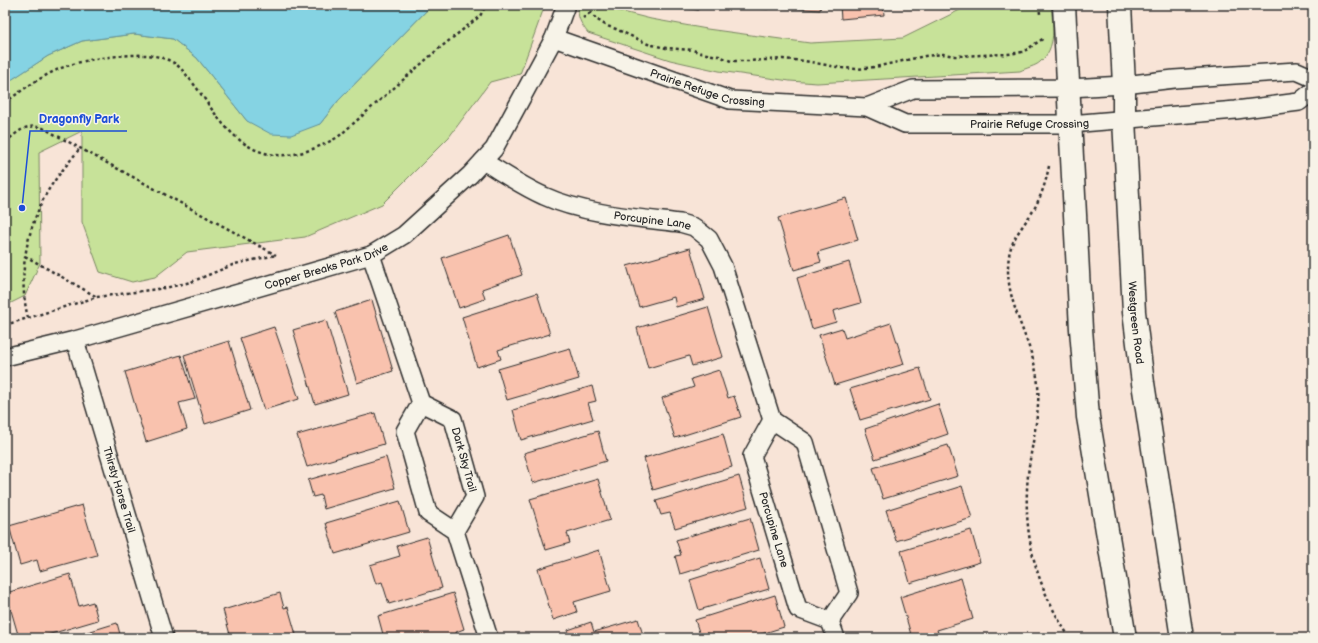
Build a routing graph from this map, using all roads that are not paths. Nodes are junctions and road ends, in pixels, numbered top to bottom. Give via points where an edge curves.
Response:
1 (566, 5) edge
2 (1064, 5) edge
3 (1120, 5) edge
4 (554, 38) junction
5 (1313, 78) edge
6 (1124, 85) junction
7 (1069, 88) junction
8 (1313, 91) edge
9 (867, 107) junction
10 (1124, 119) junction
11 (1070, 124) junction
12 (483, 161) junction
13 (371, 255) junction
14 (75, 340) junction
15 (5, 357) edge
16 (421, 403) junction
17 (772, 420) junction
18 (455, 531) junction
19 (830, 621) junction
20 (164, 638) edge
21 (489, 638) edge
22 (836, 638) edge
23 (1125, 638) edge
24 (1182, 638) edge

1 - 4 street, Copper Breaks Park Drive
2 - 7 street
3 - 6 street, Westgreen Road
4 - 9 street, Prairie Refuge Crossing via 730,100
4 - 12 street, Copper Breaks Park Drive via 494,149
5 - 6 street, Prairie Refuge Crossing via 1297,71
6 - 7 street, Prairie Refuge Crossing
6 - 10 street, Westgreen Road
7 - 9 street, Prairie Refuge Crossing via 913,89
7 - 11 street
8 - 10 street, Prairie Refuge Crossing via 1299,102
9 - 11 street, Prairie Refuge Crossing via 905,124
10 - 11 street, Prairie Refuge Crossing
10 - 24 street, Westgreen Road via 1134,312
11 - 23 street via 1080,321 1088,417
12 - 13 street, Copper Breaks Park Drive via 404,235
12 - 17 street, Porcupine Lane via 545,197 586,210 680,223 694,227 709,239 723,266
13 - 14 street, Copper Breaks Park Drive
13 - 16 street
14 - 15 street, Copper Breaks Park Drive
14 - 20 street, Thirsty Horse Trail
16 - 18 street via 405,431 428,513
16 - 18 street, Dark Sky Trail via 453,419 475,497
17 - 19 street via 805,442 850,593
17 - 19 street, Porcupine Lane via 752,456 798,609
18 - 21 street
19 - 22 street

